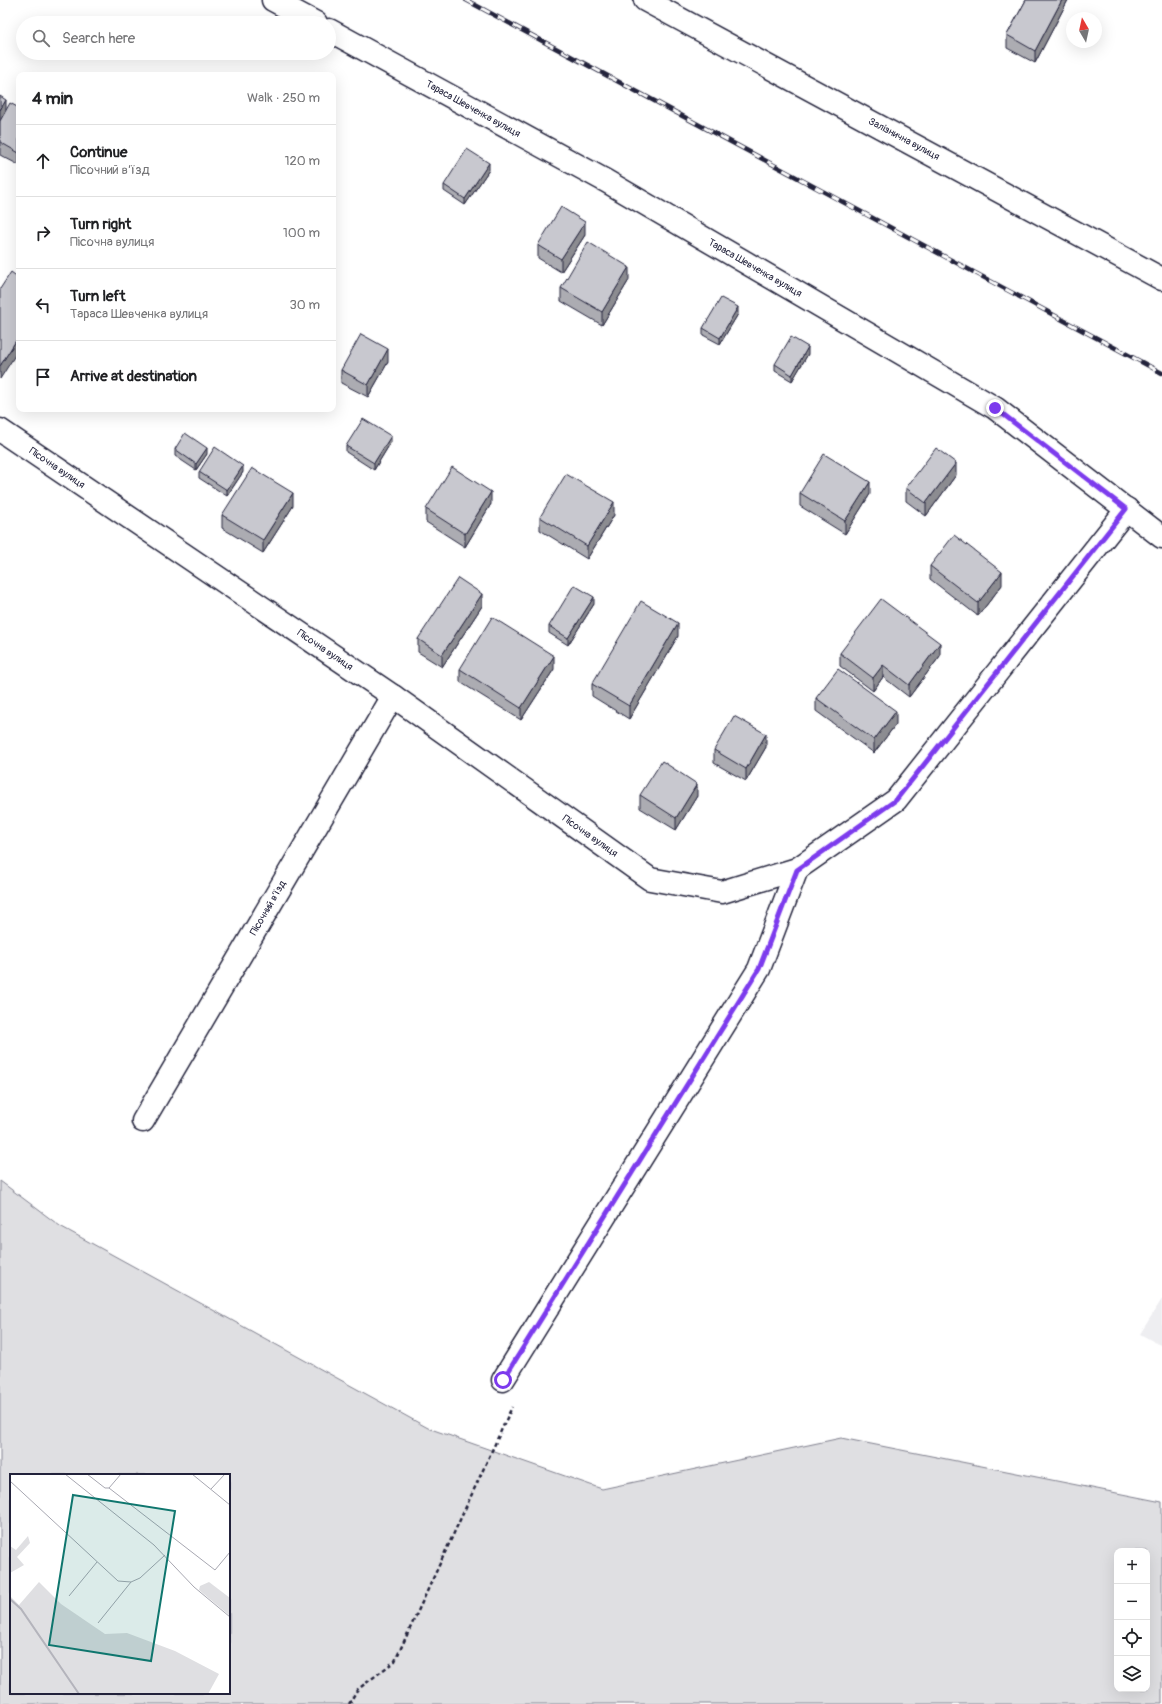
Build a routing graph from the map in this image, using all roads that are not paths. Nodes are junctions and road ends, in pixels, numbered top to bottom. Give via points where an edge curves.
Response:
1 (273, 0) edge
2 (645, 0) edge
3 (303, 16) edge
4 (336, 34) edge
5 (1162, 279) edge
6 (0, 430) edge
7 (1126, 509) junction
8 (1162, 537) edge
9 (393, 696) junction
10 (797, 870) junction
11 (143, 1121) dead end
12 (503, 1380) road end

1 - 3 street
2 - 5 street, Залізнична вулиця
4 - 7 street, Тараса Шевченка вулиця via 606,181 995,408
6 - 9 street, Пісочна вулиця
7 - 8 street, Тараса Шевченка вулиця
7 - 10 street, Пісочна вулиця via 896,800
9 - 10 street, Пісочна вулиця via 650,879 722,892
9 - 11 street, Пісочний в’їзд
10 - 12 street via 759,969

